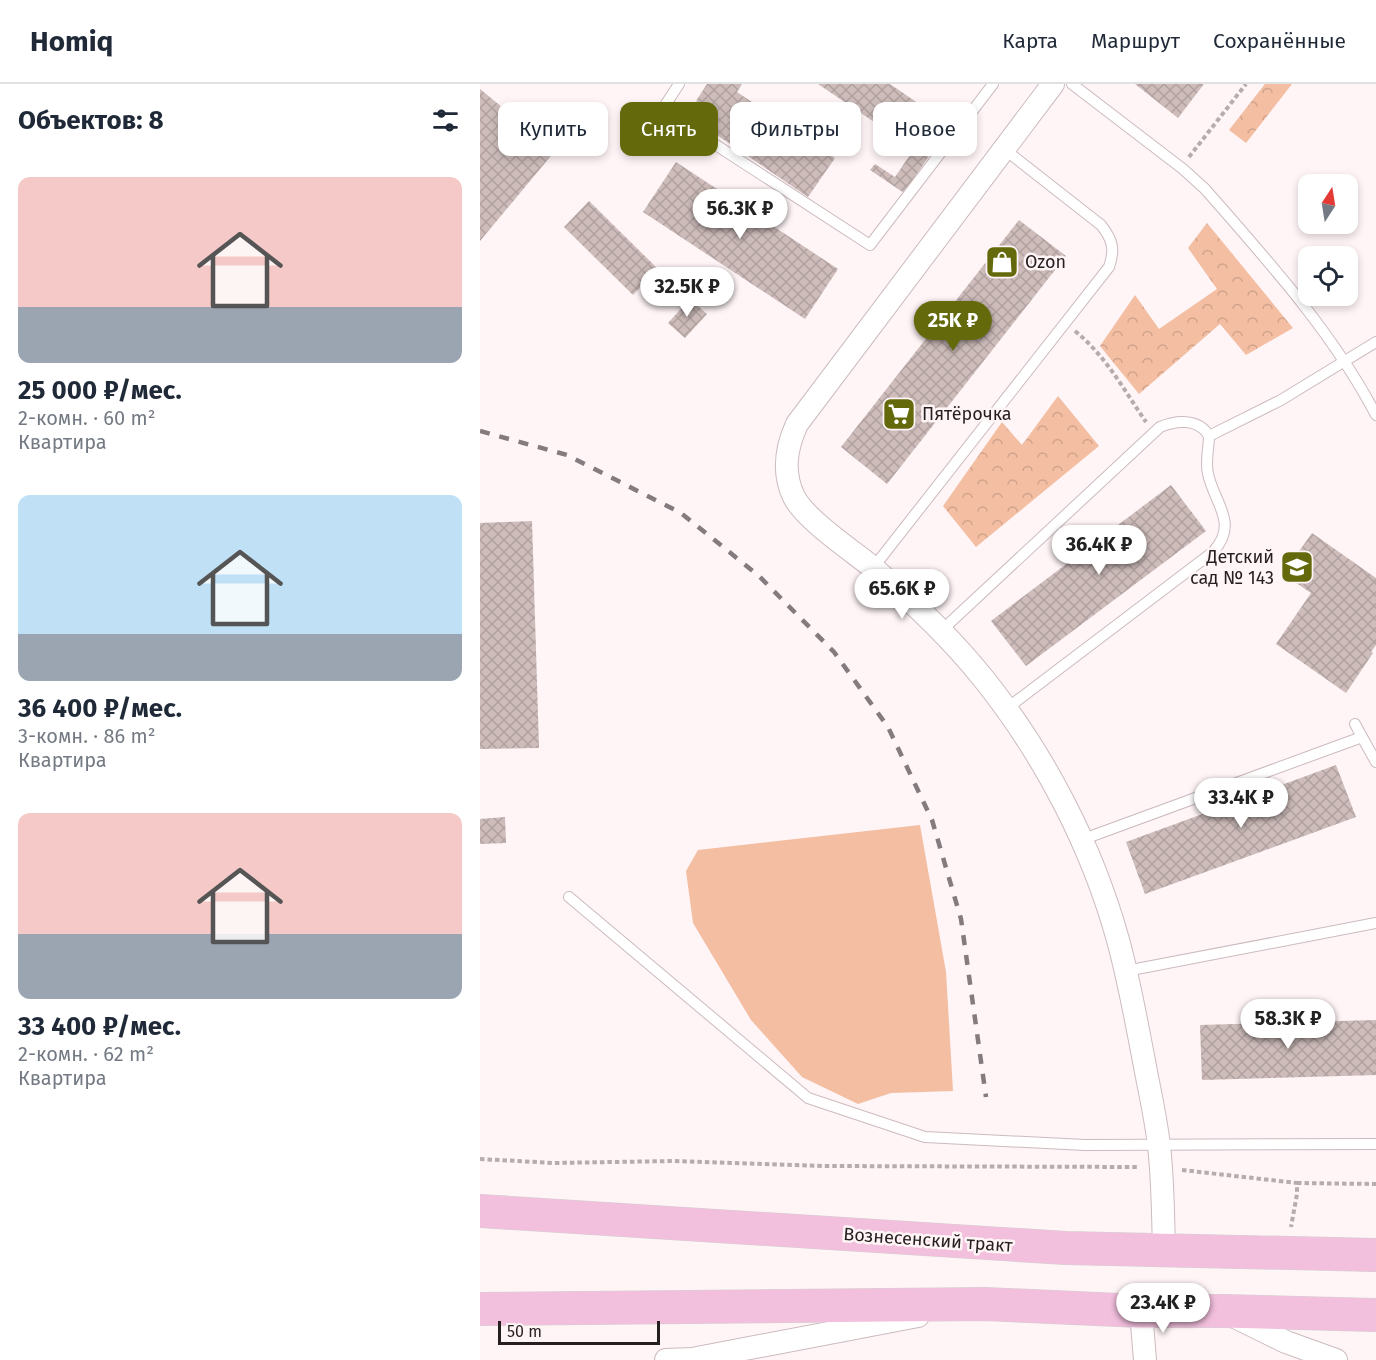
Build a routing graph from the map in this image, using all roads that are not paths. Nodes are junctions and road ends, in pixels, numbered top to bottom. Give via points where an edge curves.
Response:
1 (679, 84) edge
2 (993, 84) edge
3 (1053, 84) edge
4 (1072, 84) edge
5 (1004, 149) junction
6 (1376, 342) edge
7 (1345, 362) junction
8 (1376, 415) edge
9 (1209, 436) junction
10 (873, 568) junction
11 (941, 631) junction
12 (1006, 709) junction
13 (1355, 724) dead end
14 (1362, 737) junction
15 (1376, 762) edge
16 (1082, 840) junction
17 (569, 897) dead end
18 (1376, 922) edge
19 (1126, 971) junction
20 (1376, 1144) edge
21 (1159, 1145) junction
22 (480, 1211) edge
23 (1164, 1251) junction
24 (1376, 1256) edge
25 (985, 1304) junction
26 (480, 1309) edge
27 (1141, 1311) junction
28 (1224, 1311) junction
29 (1376, 1315) edge
30 (666, 1360) edge
31 (1145, 1360) edge
32 (1336, 1360) edge

1 - 2 lane via 662,110 870,245
3 - 5 street
4 - 7 lane via 1206,189 1304,306
5 - 10 street via 797,424 789,441 785,462 795,499
5 - 10 lane via 1101,225 1110,236 1113,256 1109,267
6 - 7 lane
7 - 8 lane
7 - 9 lane
9 - 11 lane via 1205,428 1182,421 1166,424 1153,433
9 - 12 lane via 1208,473 1226,525 1221,544
10 - 11 street
11 - 12 street
12 - 16 street
13 - 14 lane
14 - 15 lane
14 - 16 lane
16 - 19 street
17 - 21 lane via 808,1098 925,1137 1085,1146
18 - 19 lane
19 - 21 street
20 - 21 lane
21 - 23 street
22 - 23 main road, Вознесенский тракт
23 - 24 main road, Вознесенский тракт
25 - 26 main road
25 - 27 main road
25 - 30 street via 692,1359
27 - 28 main road
27 - 31 street
28 - 29 main road
28 - 32 street via 1286,1342

